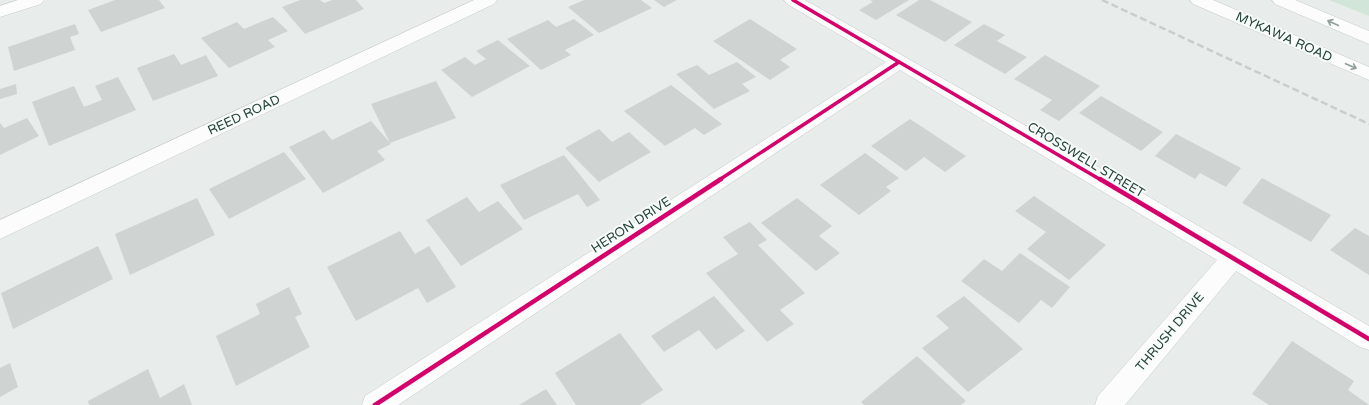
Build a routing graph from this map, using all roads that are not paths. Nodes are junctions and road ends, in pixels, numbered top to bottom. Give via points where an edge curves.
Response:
1 (35, 0) edge
2 (488, 0) edge
3 (793, 0) edge
4 (1199, 0) edge
5 (1281, 0) edge
6 (0, 12) edge
7 (1369, 38) edge
8 (899, 62) junction
9 (1369, 74) edge
10 (0, 230) edge
11 (1232, 259) junction
12 (1369, 339) edge
13 (375, 405) edge
14 (1108, 405) edge

1 - 6 street
2 - 10 street, REED ROAD
3 - 8 street, CROSSWELL STREET
4 -> 9 street, MYKAWA ROAD
7 -> 5 street
8 - 11 street, CROSSWELL STREET
8 - 13 street, HERON DRIVE
11 - 12 street, CROSSWELL STREET
11 - 14 street, THRUSH DRIVE

